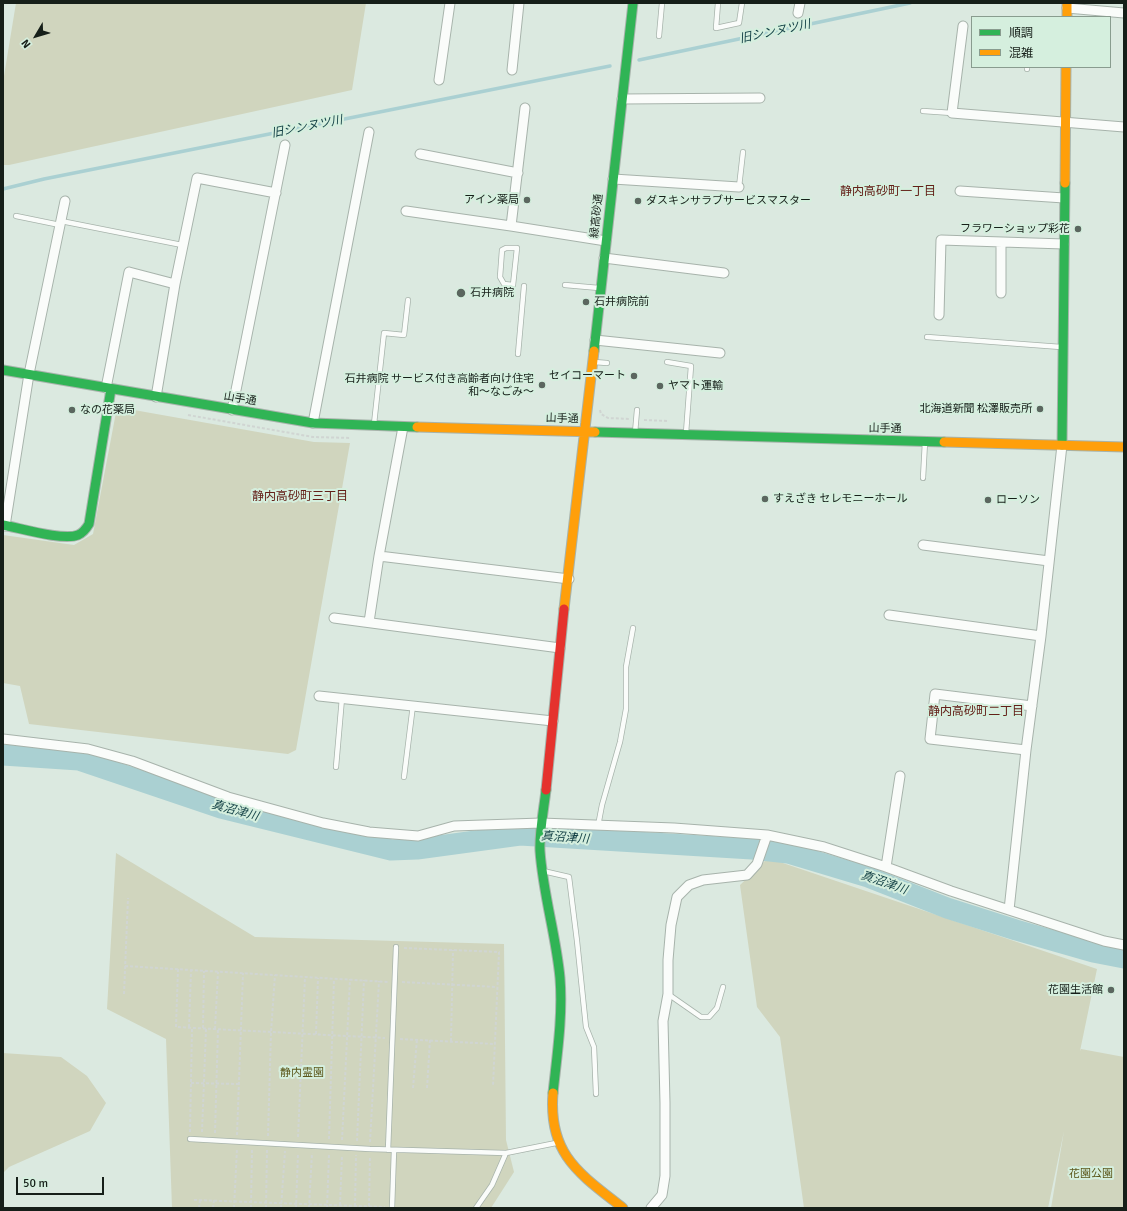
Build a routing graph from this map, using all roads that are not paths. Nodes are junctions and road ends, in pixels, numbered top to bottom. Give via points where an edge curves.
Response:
1 (450, 3) edge
2 (519, 3) edge
3 (632, 3) edge
4 (662, 3) edge
5 (718, 3) edge
6 (742, 3) edge
7 (800, 3) edge
8 (1067, 9) edge
9 (798, 13) dead end
10 (1124, 13) edge
11 (963, 26) dead end
12 (659, 36) dead end
13 (1066, 68) edge
14 (512, 70) dead end
15 (439, 80) dead end
16 (760, 98) dead end
17 (622, 99) junction
18 (525, 108) dead end
19 (923, 111) dead end
20 (952, 113) junction
21 (1066, 123) junction
22 (1124, 127) edge
23 (369, 132) dead end
24 (285, 145) dead end
25 (743, 152) dead end
26 (420, 154) dead end
27 (518, 173) junction
28 (613, 179) junction
29 (739, 187) joint
30 (960, 191) dead end
31 (276, 193) junction
32 (1064, 198) junction
33 (65, 201) dead end
34 (406, 211) dead end
35 (16, 216) dead end
36 (61, 223) junction
37 (511, 226) junction
38 (606, 241) junction
39 (1000, 242) junction
40 (1064, 244) junction
41 (182, 245) junction
42 (517, 248) joint
43 (604, 258) junction
44 (724, 273) dead end
45 (175, 284) junction
46 (566, 285) dead end
47 (524, 286) dead end
48 (601, 288) junction
49 (1001, 293) dead end
50 (408, 300) dead end
51 (939, 315) dead end
52 (927, 337) dead end
53 (595, 340) junction
54 (1063, 347) junction
55 (720, 353) dead end
56 (518, 354) dead end
57 (592, 362) junction
58 (667, 362) dead end
59 (608, 363) dead end
60 (3, 370) edge
61 (29, 374) junction
62 (109, 388) junction
63 (156, 397) junction
64 (232, 410) junction
65 (637, 410) dead end
66 (313, 424) junction
67 (374, 426) junction
68 (403, 427) junction
69 (585, 432) junction
70 (635, 433) junction
71 (686, 434) junction
72 (925, 442) junction
73 (1062, 445) junction
74 (1124, 447) edge
75 (923, 478) dead end
76 (4, 526) edge
77 (923, 545) dead end
78 (379, 556) junction
79 (1049, 561) junction
80 (569, 579) junction
81 (889, 615) dead end
82 (334, 618) dead end
83 (369, 622) junction
84 (633, 628) dead end
85 (1040, 636) junction
86 (560, 648) junction
87 (319, 696) dead end
88 (342, 698) junction
89 (413, 705) junction
90 (1032, 706) junction
91 (553, 721) junction
92 (3, 740) edge
93 (1026, 750) junction
94 (336, 767) dead end
95 (900, 776) dead end
96 (404, 777) dead end
97 (541, 826) junction
98 (598, 826) junction
99 (766, 838) junction
100 (886, 867) junction
101 (541, 870) junction
102 (1009, 910) junction
103 (1124, 945) edge
104 (396, 947) road end
105 (724, 987) dead end
106 (668, 994) junction
107 (596, 1094) dead end
108 (190, 1139) road end
109 (558, 1142) junction
110 (388, 1150) junction
111 (394, 1150) junction
112 (506, 1153) junction
113 (392, 1208) edge
114 (476, 1208) edge
115 (623, 1208) edge
116 (651, 1208) edge

1 - 15 street
2 - 14 street
3 - 17 street, 緑高砂通
4 - 12 lane
5 - 6 lane via 716,28 739,23
7 - 9 street
8 - 10 street
11 - 20 street
13 - 21 street
16 - 17 street
17 - 28 street, 緑高砂通
18 - 27 street
19 - 20 lane
20 - 21 street
21 - 22 street
21 - 32 street
23 - 66 street
24 - 31 street
25 - 29 lane
26 - 27 street
27 - 37 street
28 - 29 street
28 - 38 street, 緑高砂通
30 - 32 street
31 - 41 street via 197,178
31 - 64 street
32 - 40 street
33 - 36 street
34 - 37 street
35 - 36 lane
36 - 41 lane
36 - 61 street
37 - 38 street
38 - 43 street, 緑高砂通
39 - 40 street
39 - 49 street
39 - 51 street via 941,240
40 - 54 street
41 - 45 street
42 - 42 lane via 502,250 500,277 504,284 513,285
43 - 44 street
43 - 48 street, 緑高砂通
45 - 62 street via 129,272
45 - 63 street
46 - 48 lane
47 - 56 lane
48 - 53 street, 緑高砂通
50 - 67 lane via 404,335 384,333
52 - 54 lane
53 - 55 street
53 - 57 street, 緑高砂通
54 - 73 street
57 - 59 lane
57 - 69 street, 緑高砂通
58 - 71 lane via 691,366
60 - 61 street, 山手通
61 - 62 street, 山手通
61 - 76 street
62 - 63 street, 山手通
62 - 76 street via 89,524 84,533 75,537 65,537
63 - 64 street, 山手通
64 - 66 street, 山手通
65 - 70 lane
66 - 67 street, 山手通
67 - 68 street, 山手通
68 - 69 street, 山手通
68 - 78 street
69 - 70 street, 山手通
69 - 80 street, 緑高砂通
70 - 71 street, 山手通
71 - 72 street, 山手通
72 - 73 street, 山手通
72 - 75 lane
73 - 74 street, 山手通
73 - 79 street
77 - 79 street
78 - 80 street
78 - 83 street
79 - 85 street
80 - 86 street, 緑高砂通
81 - 85 street
82 - 83 street
83 - 86 street
84 - 98 lane via 626,668 626,709
85 - 90 street
86 - 91 street, 緑高砂通
87 - 88 street
88 - 89 street
88 - 94 lane
89 - 91 street
89 - 96 lane
90 - 93 street
90 - 93 street via 935,694 930,739
91 - 97 street, 緑高砂通
92 - 97 street via 88,749 132,761 228,798 368,832 418,836 454,826
93 - 102 street
95 - 100 street
97 - 98 street
97 - 101 street, 緑高砂通
98 - 99 street via 674,828
99 - 100 street via 824,847
99 - 106 street via 757,864 747,875 703,880 689,885 677,898 671,925
100 - 102 street
101 - 107 lane via 569,877 586,1027 594,1047
101 - 109 street, 緑高砂通 via 560,978 561,1013 551,1108
102 - 103 street
104 - 110 lane
105 - 106 lane via 718,1008 709,1017 701,1017
106 - 116 street via 663,1021 665,1176 662,1195
108 - 110 lane
109 - 112 lane
109 - 115 street, 緑高砂通 via 576,1169
110 - 111 lane
111 - 112 lane
111 - 113 lane
112 - 114 lane via 492,1185

